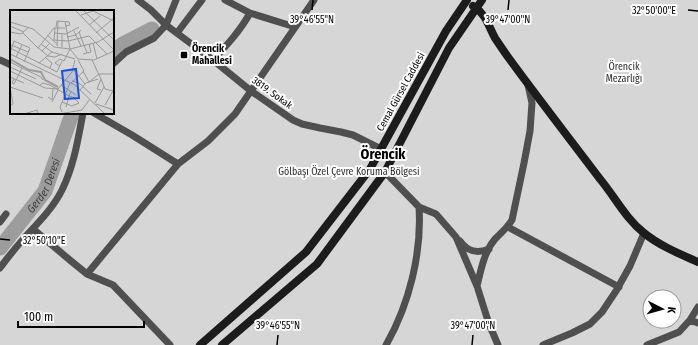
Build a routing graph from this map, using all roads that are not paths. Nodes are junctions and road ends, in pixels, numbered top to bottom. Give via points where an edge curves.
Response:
1 (138, 0) edge
2 (176, 0) edge
3 (202, 0) edge
4 (225, 0) edge
5 (314, 0) edge
6 (466, 0) edge
7 (482, 0) edge
8 (477, 8) junction
9 (250, 13) junction
10 (166, 25) junction
11 (295, 27) junction
12 (177, 33) junction
13 (0, 60) edge
14 (213, 60) junction
15 (114, 63) edge
16 (10, 65) edge
17 (528, 85) junction
18 (251, 91) junction
19 (83, 114) edge
20 (96, 114) edge
21 (381, 149) junction
22 (178, 164) junction
23 (385, 172) junction
24 (419, 207) junction
25 (6, 214) dead end
26 (0, 222) edge
27 (508, 227) junction
28 (33, 229) junction
29 (644, 234) junction
30 (456, 237) junction
31 (489, 249) junction
32 (698, 262) edge
33 (0, 268) edge
34 (87, 274) junction
35 (477, 286) junction
36 (619, 287) junction
37 (698, 307) edge
38 (690, 320) junction
39 (698, 323) edge
40 (394, 330) junction
41 (170, 345) edge
42 (200, 345) edge
43 (222, 345) edge
44 (386, 345) edge
45 (393, 345) edge
46 (498, 345) edge
47 (542, 345) edge
48 (647, 345) edge

1 - 10 street, 3819. Sokak
2 - 10 street
3 - 12 street
4 - 9 street
5 - 11 street
6 - 8 street
6 - 21 street, Cemal Gürsel Caddesi via 446,31
7 - 8 street, Cemal Gürsel Caddesi
8 - 17 street
8 - 23 street, Cemal Gürsel Caddesi via 449,48
9 - 11 street
9 - 14 street via 239,31
10 - 12 street, 3819. Sokak
10 - 15 street via 154,38 126,52
11 - 18 street
12 - 14 street, 3819. Sokak
13 - 16 street
14 - 18 street, 3819. Sokak
17 - 27 street via 532,103 530,131 512,220
17 - 29 street via 624,212
18 - 21 street, 3819. Sokak via 293,120 341,132
18 - 22 street via 235,114 208,141
19 - 28 street via 68,178 62,191
20 - 22 street
21 - 42 street, Cemal Gürsel Caddesi via 370,169 306,252
22 - 34 street
23 - 24 street
23 - 43 street, Cemal Gürsel Caddesi via 317,264
24 - 30 street via 436,214
24 - 40 street via 415,265 410,287
25 - 26 street
27 - 31 street via 494,240
27 - 36 street
28 - 33 street
28 - 34 street
29 - 32 street via 657,243
29 - 36 street
30 - 31 street via 462,245 473,252
30 - 35 street
31 - 35 street
34 - 41 street via 113,285
35 - 46 street
36 - 47 street via 602,312 590,324
37 - 38 street
38 - 39 street
38 - 48 street via 679,332
40 - 44 street
40 - 45 street

